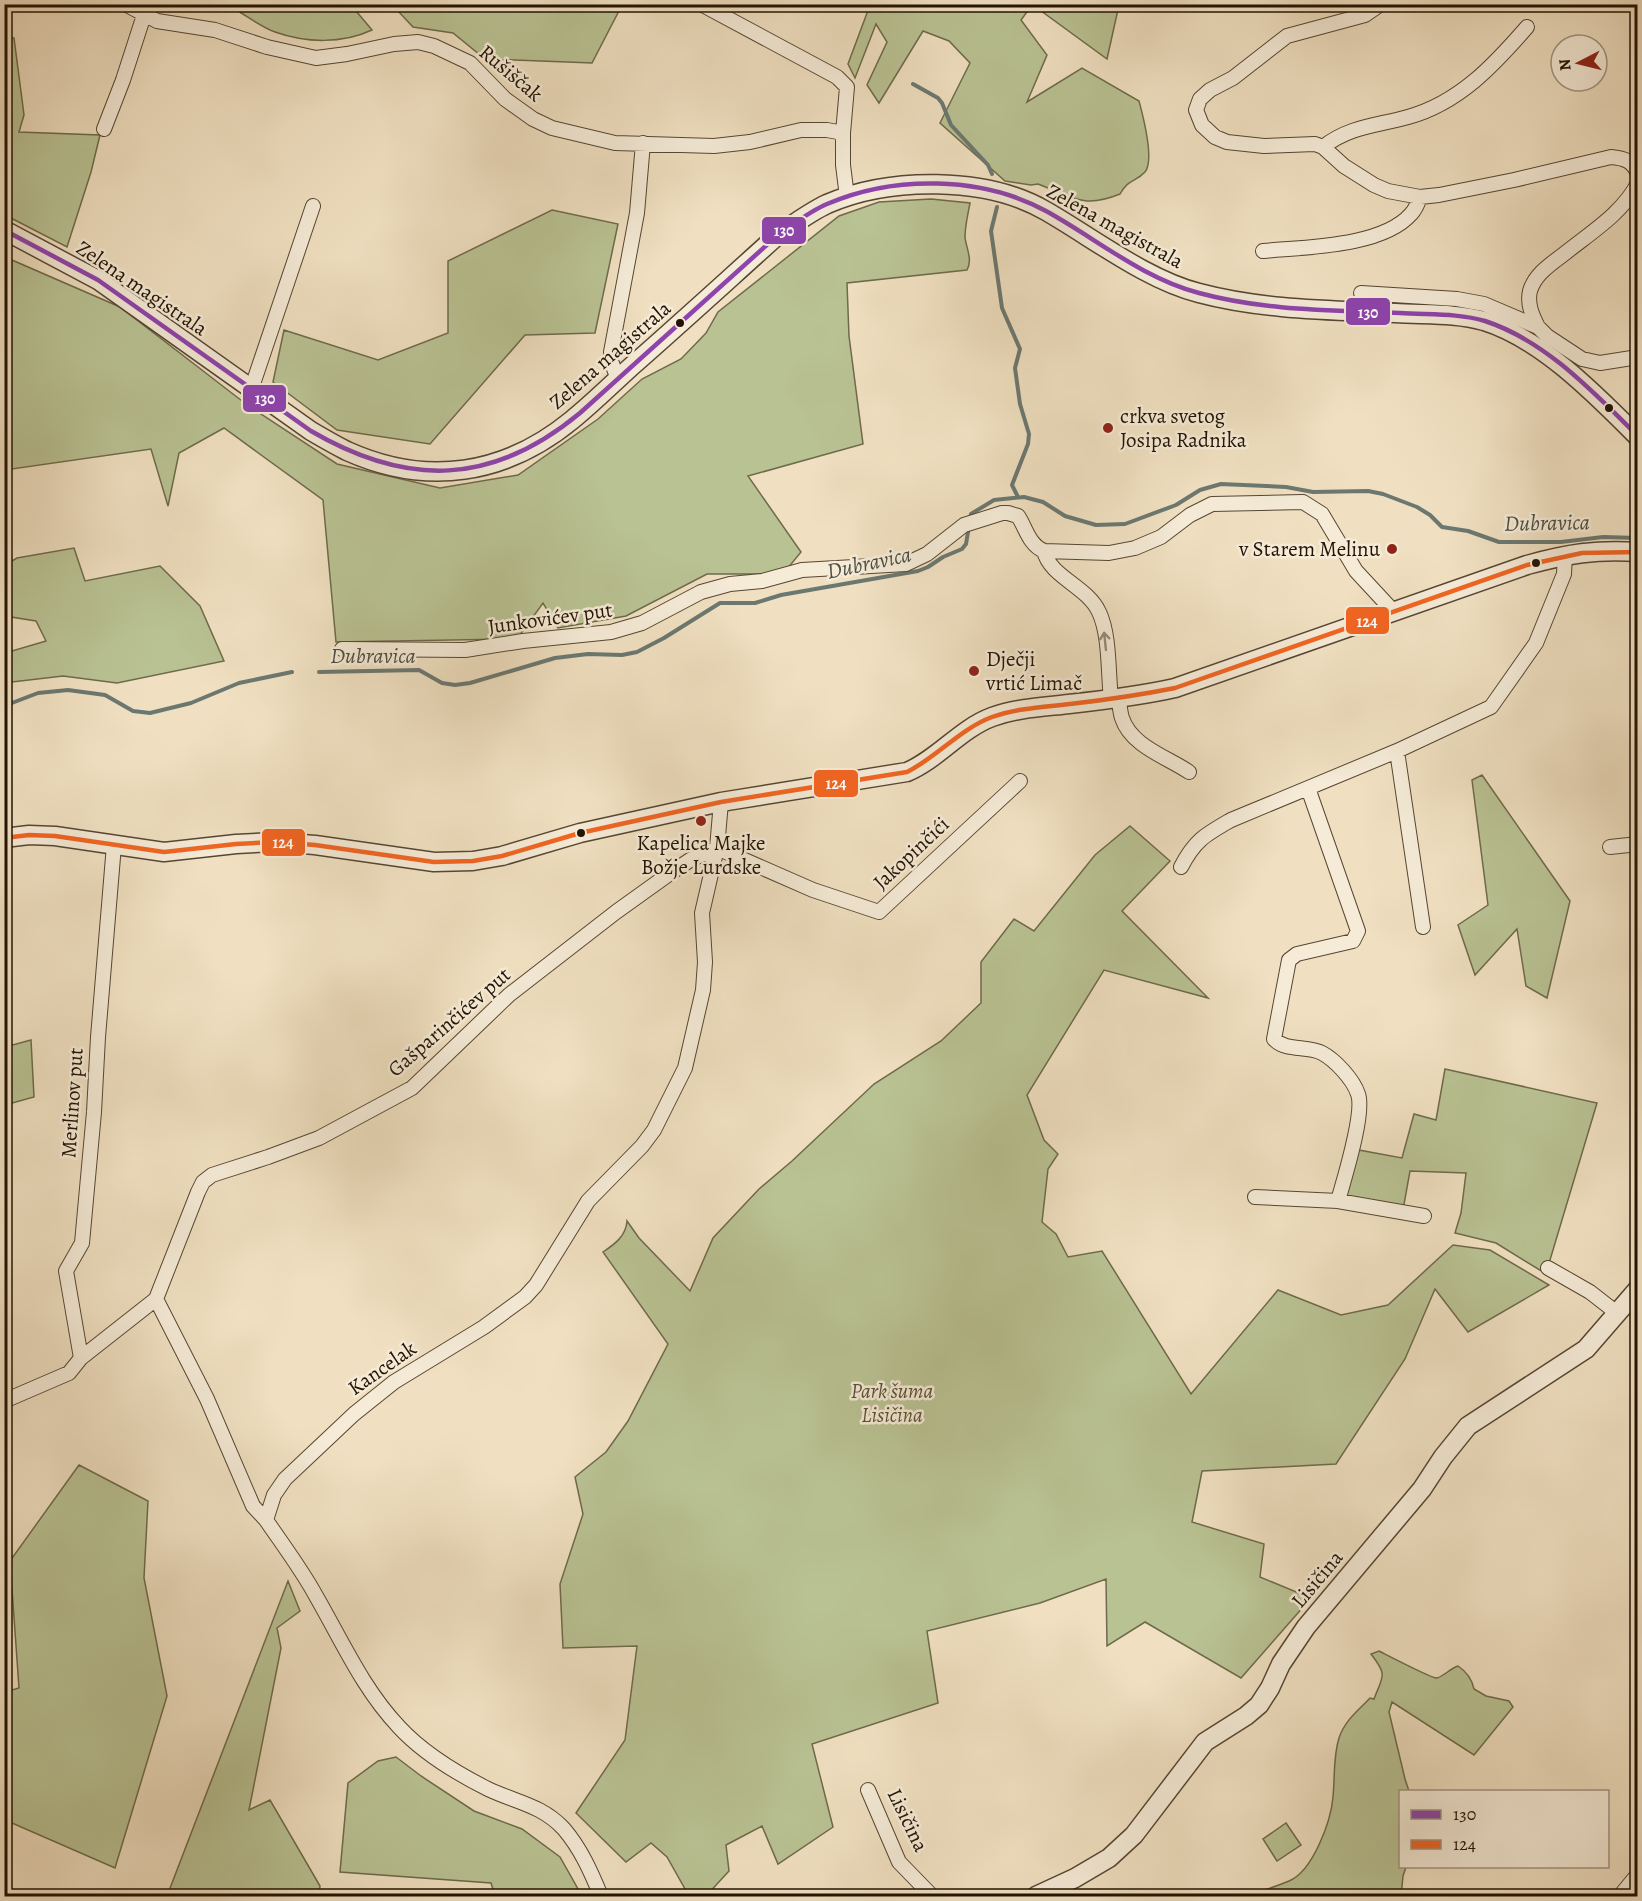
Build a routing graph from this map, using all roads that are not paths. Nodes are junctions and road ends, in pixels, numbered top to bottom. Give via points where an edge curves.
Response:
1 (125, 4) edge
2 (702, 4) edge
3 (1381, 4) edge
4 (144, 15) junction
5 (1527, 27) dead end
6 (104, 129) dead end
7 (843, 133) junction
8 (643, 143) junction
9 (1323, 147) junction
10 (1638, 174) edge
11 (1638, 183) edge
12 (847, 197) junction
13 (1420, 197) junction
14 (313, 206) dead end
15 (4, 230) edge
16 (1263, 251) dead end
17 (1361, 293) dead end
18 (1538, 327) junction
19 (1638, 357) edge
20 (618, 379) junction
21 (251, 390) junction
22 (1638, 437) edge
23 (1044, 551) junction
24 (1638, 552) edge
25 (1566, 554) junction
26 (1394, 612) junction
27 (342, 649) dead end
28 (1115, 699) junction
29 (1397, 751) junction
30 (1189, 772) dead end
31 (1020, 781) dead end
32 (1308, 788) junction
33 (721, 802) junction
34 (4, 838) edge
35 (1638, 844) edge
36 (114, 845) junction
37 (1610, 847) dead end
38 (717, 849) junction
39 (1181, 867) dead end
40 (1423, 927) dead end
41 (1255, 1197) dead end
42 (1338, 1201) junction
43 (1424, 1216) dead end
44 (1548, 1268) dead end
45 (1638, 1289) edge
46 (156, 1299) junction
47 (1617, 1313) junction
48 (81, 1358) junction
49 (4, 1401) edge
50 (266, 1520) junction
51 (868, 1791) dead end
52 (1638, 1874) edge
53 (601, 1896) edge
54 (932, 1896) edge
55 (1036, 1896) edge
56 (1620, 1896) edge

1 - 4 street, Rušiščak
2 - 7 street via 837,77 847,87
3 - 9 street via 1365,15 1287,36 1233,78 1210,90 1200,99 1196,110 1202,124 1227,142 1264,146 1306,143
4 - 6 street
4 - 8 street, Rušiščak via 316,58 394,44 418,42 434,46 470,63 505,99 532,119 593,138
5 - 9 street via 1478,80 1458,93 1410,117 1344,132
7 - 8 street, Rušiščak via 801,130 714,146
7 - 12 street
8 - 20 street via 635,224 611,352
9 - 13 street via 1367,182
10 - 13 street via 1635,166 1624,158 1611,157
11 - 18 street via 1632,196 1534,281 1529,302
12 - 20 street, Zelena magistrala via 808,214 779,234
12 - 22 street, Zelena magistrala via 902,185 941,183 991,189 1043,209 1164,282 1195,292 1266,306 1435,314 1485,322 1558,363
13 - 16 street via 1411,214 1386,231 1363,239
14 - 21 street
15 - 21 street, Zelena magistrala via 98,280
17 - 18 street via 1484,304
18 - 19 street via 1582,359 1600,363
20 - 21 street, Zelena magistrala via 572,420 520,454 493,465 454,472 411,470 367,459 311,431
23 - 26 street via 1109,553 1135,548 1161,537 1212,504 1303,502 1322,514 1356,571
23 - 27 street, Junkovićev put via 1034,544 1018,516 1002,513 964,525 927,554 906,564 802,570 730,584 701,592 642,623 611,632 465,650
28 -> 23 street, Junkovićev put via 1099,612 1087,593 1048,563
24 - 25 street
25 - 26 street
25 - 29 street via 1564,574 1536,643 1491,707
26 - 28 street via 1175,688
28 - 30 street via 1131,734
28 - 33 street via 1016,709 989,718 907,772
29 - 32 street
29 - 40 street
31 - 38 street, Jakopinčići via 879,912 813,890
32 - 39 street via 1204,835 1190,849
32 - 42 street via 1358,931 1353,940 1297,954 1289,960 1274,1039 1279,1045 1321,1052 1335,1063 1359,1095 1359,1116
33 - 36 street via 580,832 473,861 434,862 276,842 164,852
33 - 38 street, Kancelak
34 - 36 street via 41,835
35 - 37 street
36 - 48 street, Merlinov put via 82,1243 66,1271
38 - 46 street, Gašparinčićev put via 669,874 509,995 412,1088 319,1138 212,1175 203,1182
38 - 50 street, Kancelak via 702,913 703,990 693,1035 685,1068 654,1130 588,1201 525,1297 394,1382 354,1414 285,1479 274,1495
41 - 42 street
42 - 43 street
44 - 47 street
45 - 47 street, Lisičina
46 - 48 street
46 - 50 street via 207,1399 253,1506
47 - 55 street, Lisičina via 1586,1349 1468,1426 1422,1489 1306,1627 1259,1705 1205,1742 1134,1835 1109,1858
48 - 49 street via 69,1373
50 - 53 street via 315,1594 380,1706 418,1745 455,1771 490,1790 525,1802 562,1828 587,1863
51 - 54 street, Lisičina via 899,1862
52 - 56 street

